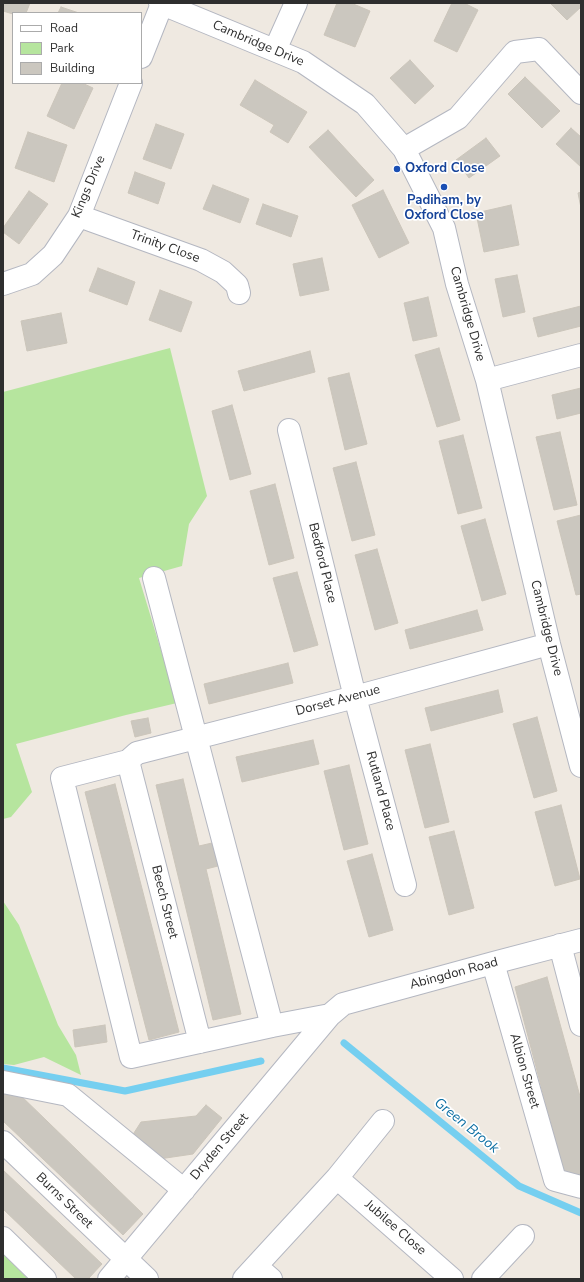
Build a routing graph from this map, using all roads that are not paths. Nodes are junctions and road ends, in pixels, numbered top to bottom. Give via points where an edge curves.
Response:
1 (161, 3) edge
2 (296, 3) edge
3 (275, 50) junction
4 (142, 55) edge
5 (131, 84) edge
6 (581, 93) edge
7 (404, 149) junction
8 (79, 216) junction
9 (3, 284) edge
10 (239, 293) dead end
11 (581, 355) edge
12 (487, 380) junction
13 (289, 430) dead end
14 (154, 578) dead end
15 (549, 644) junction
16 (355, 697) junction
17 (197, 738) junction
18 (128, 761) junction
19 (581, 766) edge
20 (405, 885) dead end
21 (581, 940) edge
22 (560, 946) junction
23 (493, 962) junction
24 (330, 1014) junction
25 (581, 1025) edge
26 (272, 1026) junction
27 (200, 1042) junction
28 (3, 1082) edge
29 (383, 1121) dead end
30 (3, 1142) edge
31 (337, 1178) junction
32 (581, 1187) edge
33 (184, 1190) junction
34 (523, 1236) dead end
35 (3, 1238) edge
36 (126, 1260) junction
37 (257, 1275) edge
38 (45, 1279) edge
39 (109, 1279) edge
40 (147, 1279) edge
41 (452, 1279) edge
42 (483, 1279) edge

1 - 3 street, Cambridge Drive
1 - 4 street
2 - 3 street
3 - 7 street, Cambridge Drive via 303,62 365,104
5 - 8 street, Kings Drive
6 - 7 street via 539,49 515,52 458,118
7 - 12 street, Cambridge Drive via 444,228 457,284
8 - 9 street, Kings Drive via 53,255 32,274
8 - 10 street, Trinity Close via 201,260 228,276 237,285
11 - 12 street
12 - 15 street, Cambridge Drive
13 - 16 street, Bedford Place
14 - 17 street
15 - 16 street, Dorset Avenue
15 - 19 street, Cambridge Drive
16 - 17 street, Dorset Avenue
16 - 20 street, Rutland Place
17 - 18 street, Dorset Avenue via 137,753
17 - 26 street
18 - 27 street, Beech Street
18 - 27 street, Dorset Avenue via 62,778 131,1057
21 - 22 street, Abingdon Road
22 - 23 street, Abingdon Road
22 - 25 street
23 - 24 street, Abingdon Road via 343,1004
23 - 32 street, Albion Street via 555,1180
24 - 26 street
24 - 33 street, Dryden Street
26 - 27 street
28 - 33 street via 68,1095
29 - 31 street
30 - 36 street, Burns Street
31 - 37 street via 286,1233
31 - 41 street, Jubilee Close
33 - 36 street, Dryden Street
34 - 42 street
35 - 38 street
36 - 39 street, Dryden Street
36 - 40 street, Burns Street

